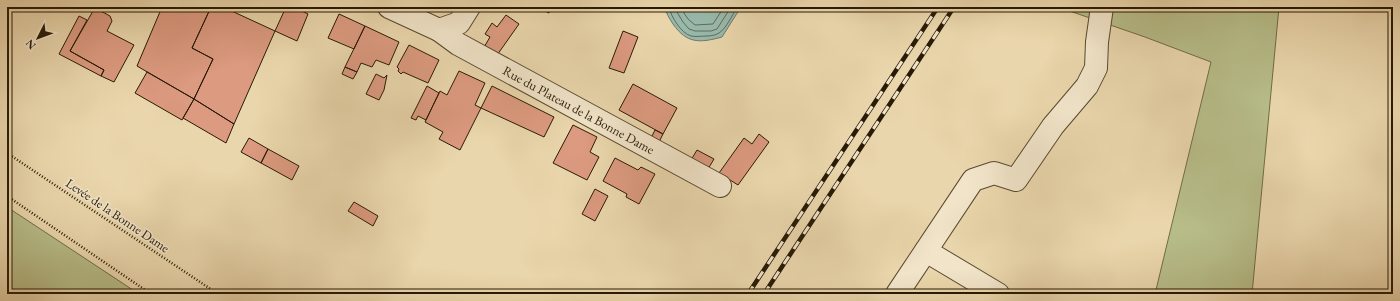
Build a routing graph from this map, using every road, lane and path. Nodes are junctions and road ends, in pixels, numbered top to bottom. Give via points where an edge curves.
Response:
1 (389, 7) edge
2 (469, 7) edge
3 (1102, 7) edge
4 (439, 30) junction
5 (7, 153) edge
6 (720, 186) dead end
7 (7, 196) edge
8 (926, 252) junction
9 (151, 294) edge
10 (218, 294) edge
11 (897, 294) edge
12 (998, 294) edge

1 - 4 street, Rue du Plateau de la Bonne Dame
2 - 4 street via 459,23
3 - 8 street via 1096,68 1087,86 1053,126 1016,180 994,173 973,180
4 - 6 street, Rue du Plateau de la Bonne Dame via 458,44
5 - 10 path, Levée de la Bonne Dame
7 - 9 path
8 - 11 street
8 - 12 street

